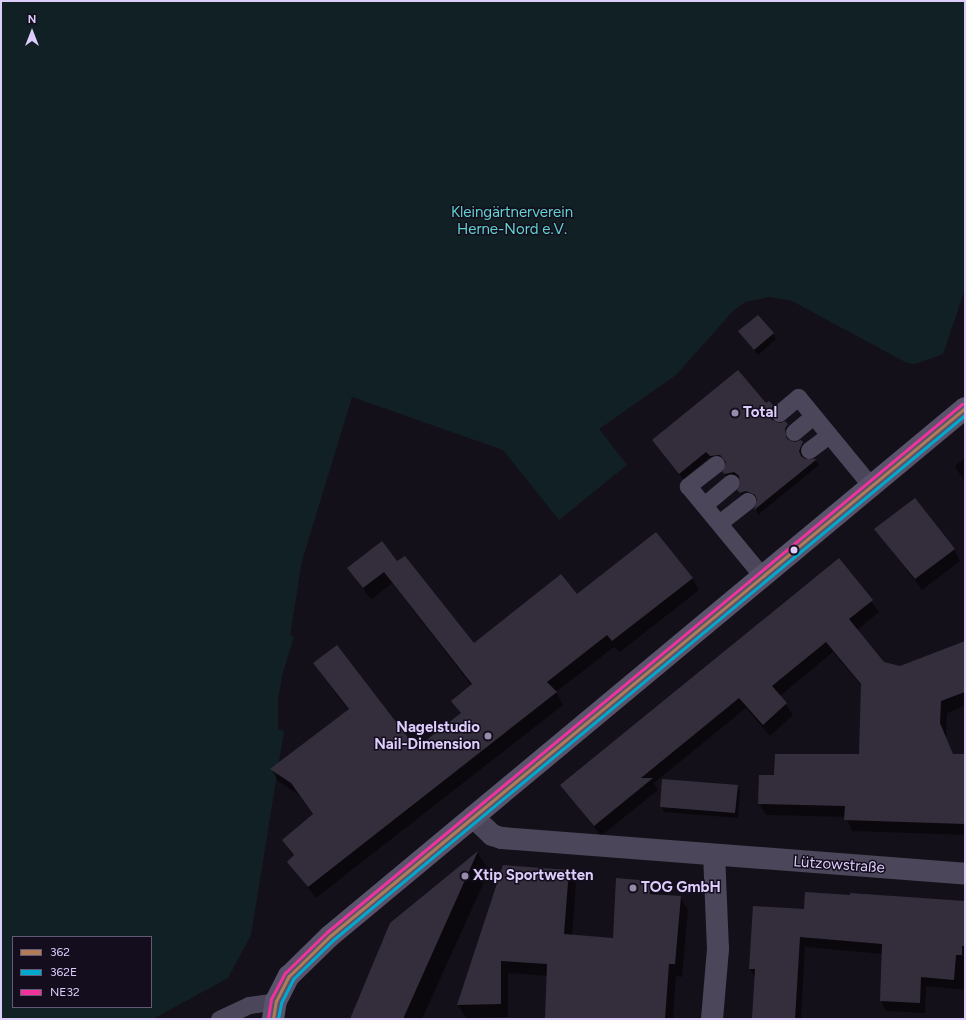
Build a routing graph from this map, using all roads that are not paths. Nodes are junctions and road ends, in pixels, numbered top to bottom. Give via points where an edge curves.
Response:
1 (965, 408) edge
2 (779, 413) dead end
3 (814, 416) junction
4 (794, 432) dead end
5 (829, 434) junction
6 (810, 450) dead end
7 (716, 464) dead end
8 (731, 482) dead end
9 (872, 487) junction
10 (747, 501) dead end
11 (704, 504) junction
12 (719, 523) junction
13 (763, 577) junction
14 (473, 817) junction
15 (714, 855) junction
16 (965, 874) edge
17 (274, 1010) edge
18 (219, 1019) edge
19 (712, 1019) edge

1 - 9 main road
2 - 3 lane via 798,397
3 - 4 lane
3 - 5 lane
5 - 6 lane
5 - 9 lane
7 - 11 lane via 688,486
8 - 11 lane
9 - 13 main road
10 - 12 lane
11 - 12 lane
12 - 13 lane
13 - 14 main road
14 - 15 street, Lützowstraße via 492,835 502,838
14 - 17 main road via 330,936 289,976
15 - 16 street, Lützowstraße
15 - 19 street via 718,949
17 - 18 lane via 249,1005

